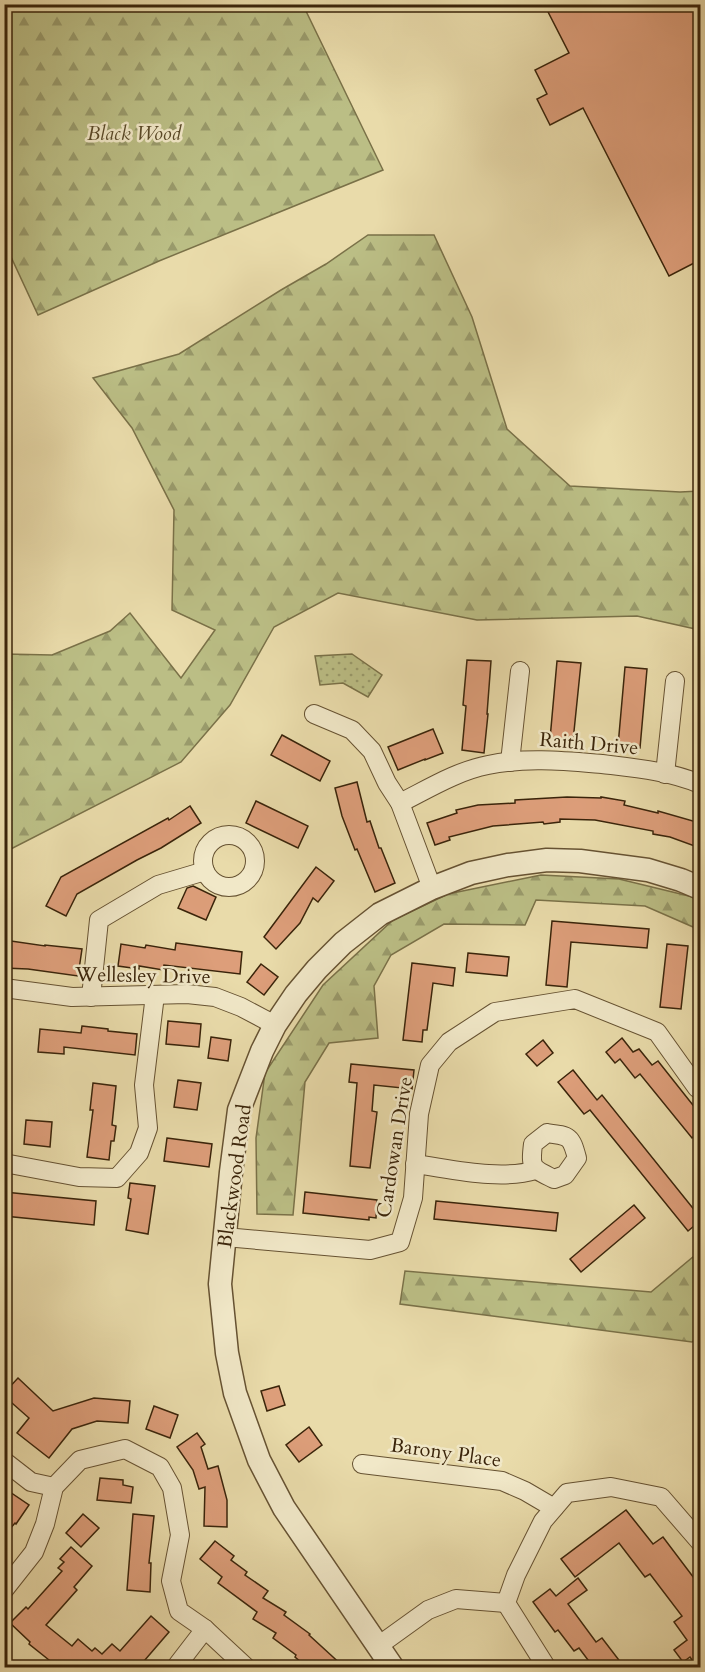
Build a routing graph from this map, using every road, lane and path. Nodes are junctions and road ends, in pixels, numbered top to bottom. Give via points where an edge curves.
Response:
1 (520, 671) dead end
2 (675, 681) dead end
3 (314, 714) dead end
4 (510, 762) junction
5 (665, 774) junction
6 (700, 784) edge
7 (400, 803) junction
8 (205, 871) dead end
9 (432, 888) junction
10 (700, 888) edge
11 (4, 988) edge
12 (155, 995) junction
13 (91, 997) junction
14 (275, 1025) junction
15 (700, 1090) edge
16 (4, 1163) edge
17 (415, 1164) junction
18 (536, 1170) dead end
19 (225, 1237) junction
20 (4, 1461) edge
21 (362, 1464) dead end
22 (54, 1487) junction
23 (554, 1508) junction
24 (700, 1542) edge
25 (4, 1590) edge
26 (506, 1603) junction
27 (205, 1629) junction
28 (378, 1646) junction
29 (175, 1668) edge
30 (247, 1668) edge
31 (393, 1668) edge
32 (547, 1668) edge

1 - 4 street, Raith Drive
2 - 5 street, Raith Drive
3 - 7 street via 352,730 372,751
4 - 5 street, Raith Drive via 572,761
4 - 7 street, Raith Drive via 450,777
5 - 6 street, Raith Drive
7 - 9 street
8 - 13 street via 158,885 99,920
9 - 10 street, Blackwood Road via 471,873 547,860 648,870
9 - 14 street, Blackwood Road via 380,914 343,943 296,994
11 - 13 street, Wellesley Drive
12 - 13 street, Wellesley Drive
12 - 14 street, Wellesley Drive via 215,997
12 - 16 street via 144,1085 148,1128 132,1162 117,1178 79,1177
14 - 19 street, Blackwood Road via 239,1110
15 - 17 street, Cardowan Drive via 657,1032 575,999 495,1012 449,1042 430,1065 419,1114
17 - 18 street via 520,1175
17 - 19 street, Cardowan Drive via 413,1198 400,1242 370,1250
19 - 28 street, Blackwood Road via 220,1284 227,1353 235,1393 259,1460 284,1508
20 - 22 street via 31,1482
21 - 23 street, Barony Place via 502,1481
22 - 25 street via 34,1552
22 - 27 street via 80,1460 125,1449 160,1467 172,1488 180,1535 171,1581 179,1611
23 - 24 street via 567,1493 611,1487 661,1497
23 - 26 street via 543,1521
26 - 28 street via 456,1599 428,1610
26 - 32 street
27 - 29 street
27 - 30 street
28 - 31 street, Blackwood Road

